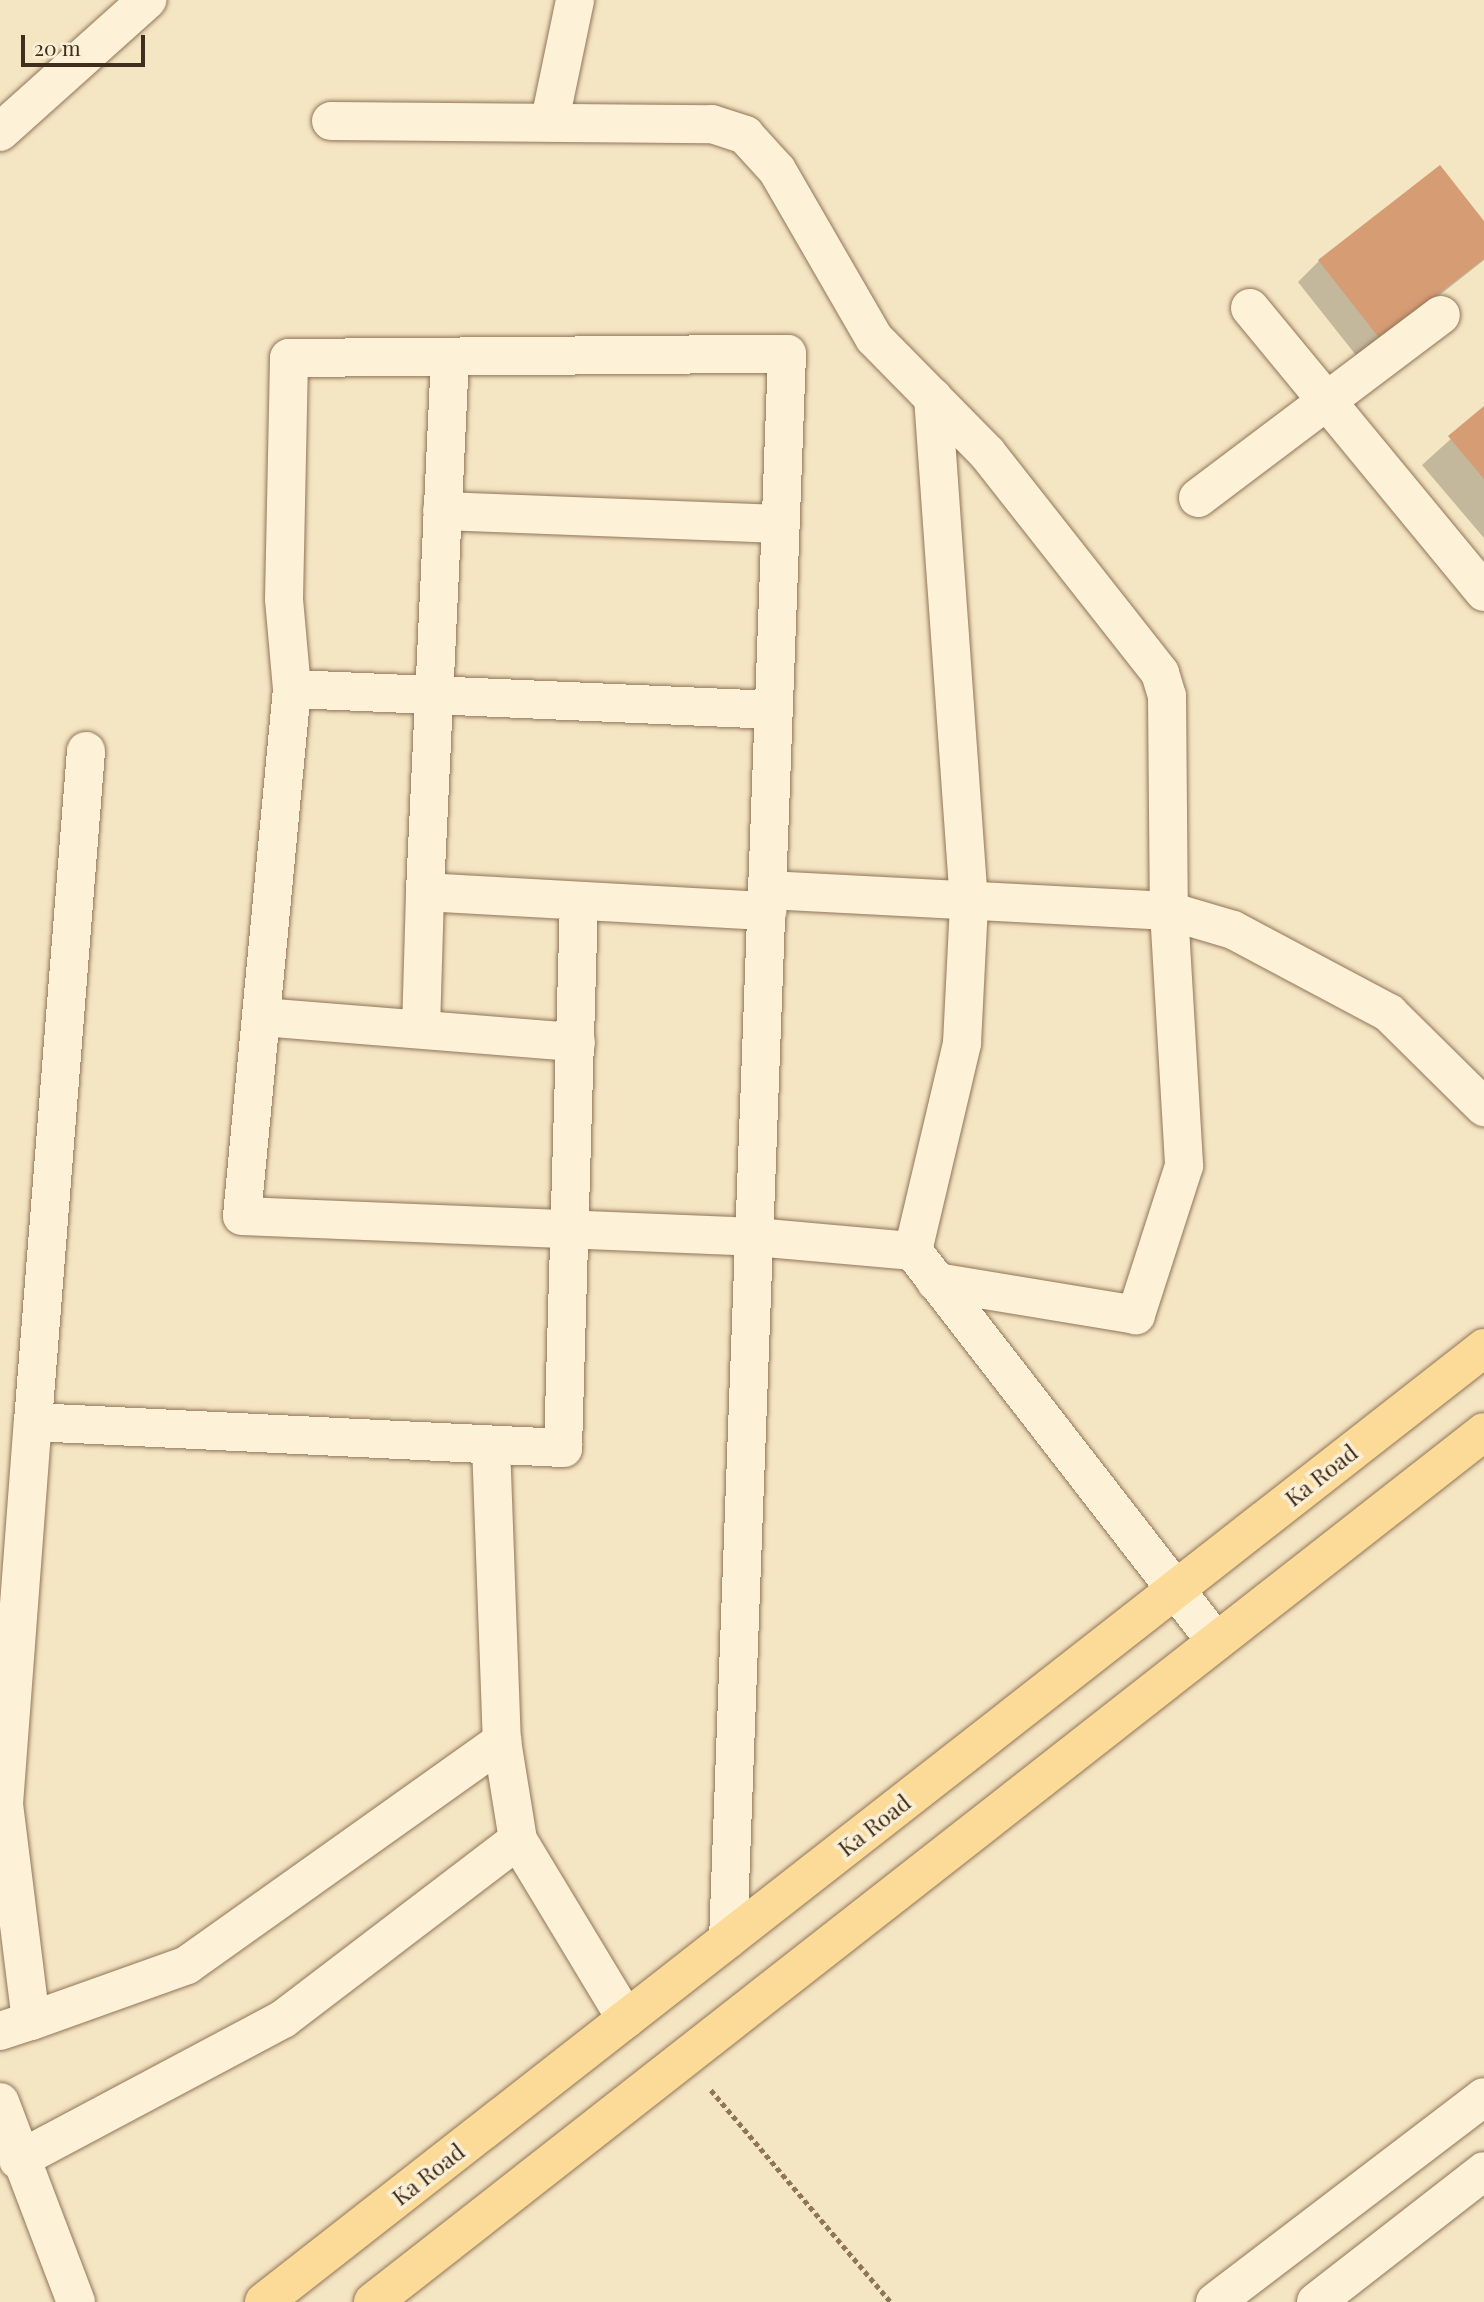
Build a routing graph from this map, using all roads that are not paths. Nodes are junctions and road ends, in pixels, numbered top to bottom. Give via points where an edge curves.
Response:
1 (147, 0) edge
2 (575, 0) edge
3 (550, 120) junction
4 (331, 121) dead end
5 (0, 132) edge
6 (1250, 308) dead end
7 (1441, 315) dead end
8 (450, 357) junction
9 (933, 397) junction
10 (1326, 401) junction
11 (1198, 498) dead end
12 (442, 511) junction
13 (781, 524) junction
14 (1484, 592) edge
15 (292, 689) junction
16 (434, 694) junction
17 (774, 710) junction
18 (86, 751) dead end
19 (425, 892) junction
20 (579, 901) junction
21 (767, 901) junction
22 (969, 903) junction
23 (1169, 911) junction
24 (262, 1017) junction
25 (421, 1029) junction
26 (576, 1042) junction
27 (1484, 1107) edge
28 (569, 1228) junction
29 (755, 1237) junction
30 (913, 1251) junction
31 (936, 1282) junction
32 (1484, 1348) edge
33 (33, 1422) junction
34 (1484, 1432) edge
35 (491, 1445) junction
36 (1175, 1590) junction
37 (1216, 1641) junction
38 (502, 1741) junction
39 (518, 1840) junction
40 (728, 1939) junction
41 (626, 2019) junction
42 (16, 2026) edge
43 (1484, 2097) edge
44 (0, 2102) edge
45 (18, 2160) junction
46 (1484, 2171) edge
47 (76, 2302) edge
48 (264, 2302) edge
49 (373, 2302) edge
50 (1215, 2302) edge
51 (1316, 2302) edge

1 - 5 street
2 - 3 street
3 - 4 street
3 - 9 street via 712,124 745,135 777,170 874,338
6 - 10 street
7 - 10 street
8 - 12 street
8 - 13 street via 787,354
8 - 15 street via 289,358 284,599
9 - 22 street
9 - 23 street via 987,453 1160,673 1167,696
10 - 11 street
10 - 14 street
12 - 13 street
12 - 16 street
13 - 17 street
15 - 16 street
15 - 24 street
16 - 17 street
16 - 19 street
17 - 21 street
18 - 33 street
19 - 20 street
19 - 25 street
20 - 21 street
20 - 26 street
21 - 22 street
21 - 29 street
22 - 23 street
22 - 30 street via 962,1043
23 - 27 street via 1233,930 1389,1013
23 - 31 street via 1184,1166 1136,1315
24 - 25 street
24 - 28 street via 242,1216
25 - 26 street
26 - 28 street
28 - 29 street
28 - 35 street via 563,1448
29 - 30 street
29 - 40 street
30 - 31 street
31 - 36 street
32 - 36 main road, Ka Road
33 - 35 street
33 - 42 street via 4,1804
34 - 37 main road
35 - 38 street
36 - 37 street
36 - 40 main road, Ka Road
37 - 49 main road
38 - 39 street
38 - 42 street via 187,1965
39 - 41 street
39 - 45 street via 283,2019
40 - 41 main road, Ka Road
41 - 48 main road, Ka Road
43 - 50 street
44 - 45 street
45 - 47 street
46 - 51 street

